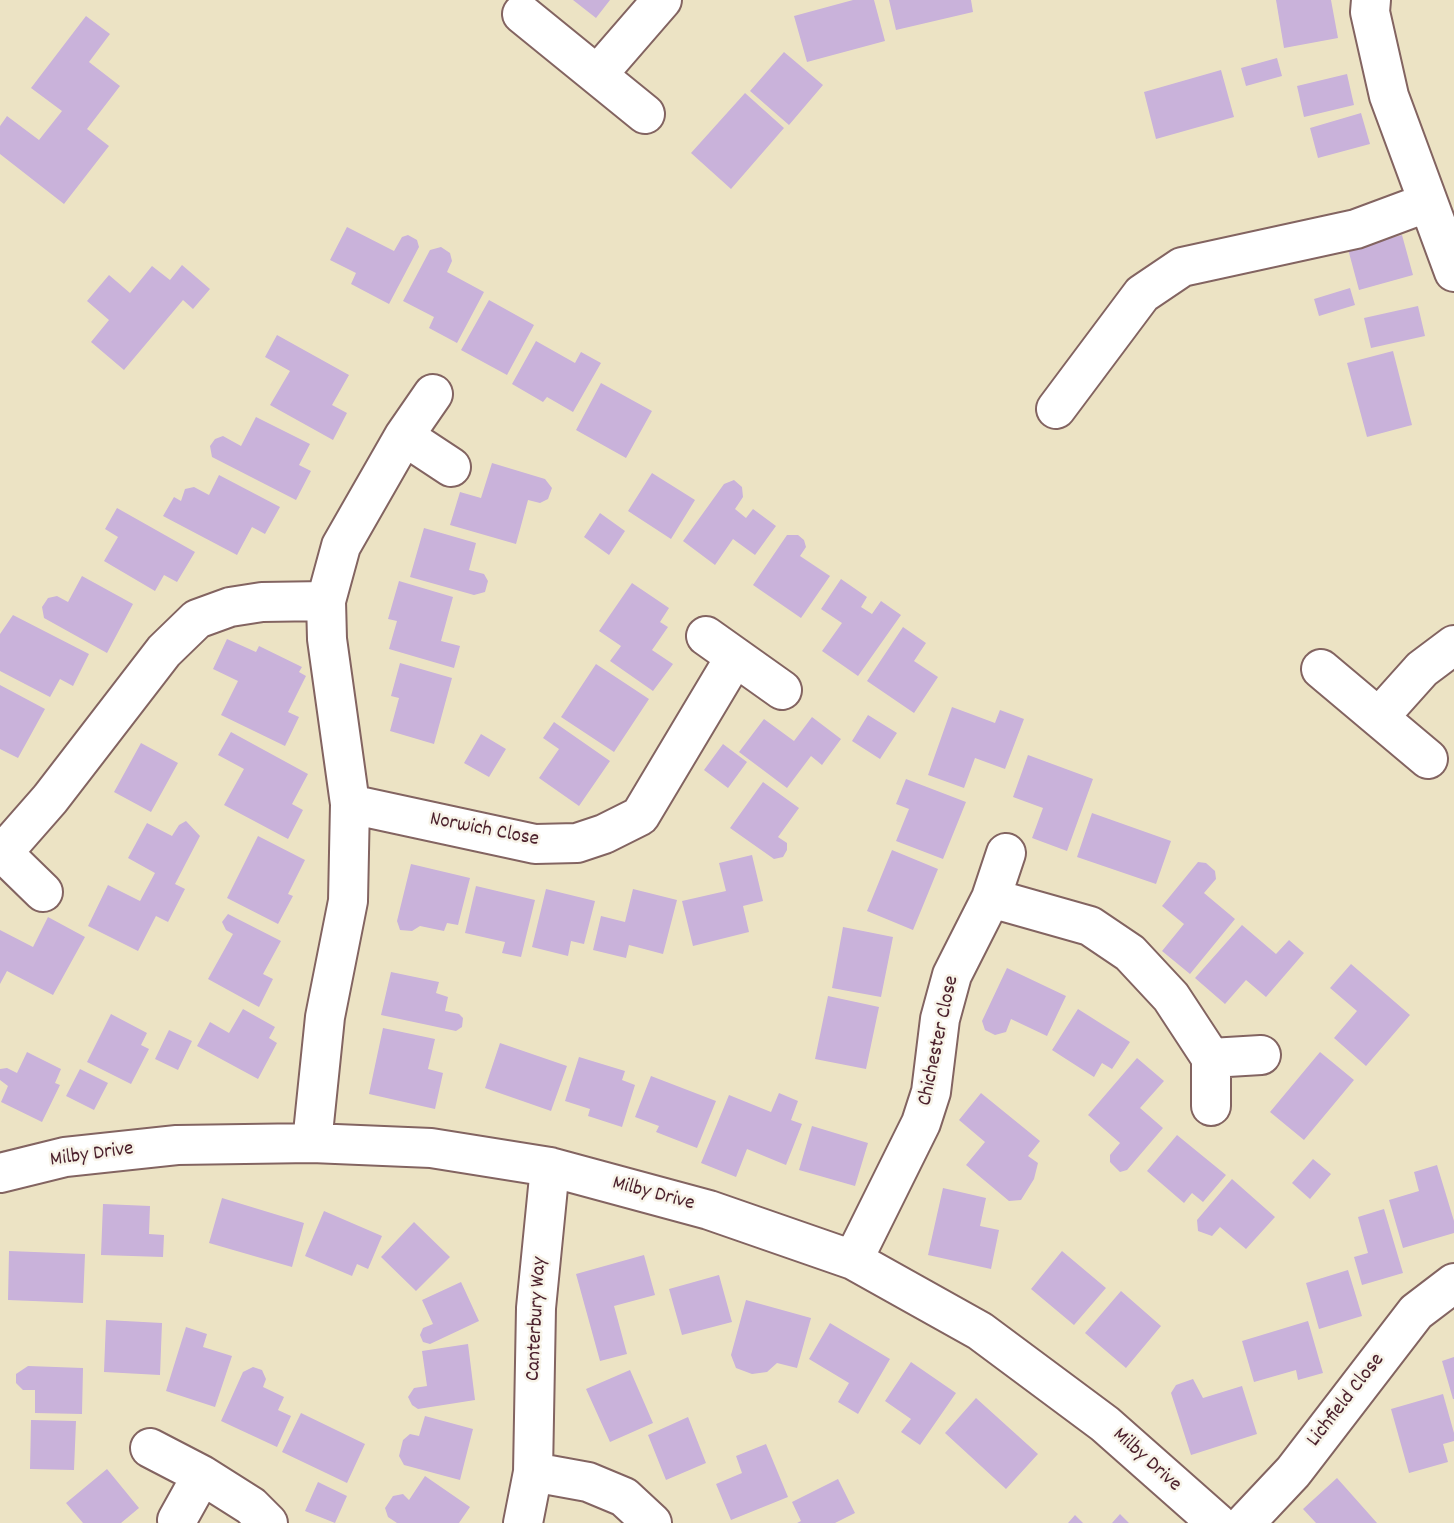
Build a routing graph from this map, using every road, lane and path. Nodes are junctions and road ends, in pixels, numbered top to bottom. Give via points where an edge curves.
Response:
1 (662, 0) edge
2 (1371, 0) edge
3 (522, 14) dead end
4 (597, 75) junction
5 (645, 114) dead end
6 (1426, 203) junction
7 (1454, 272) edge
8 (433, 394) dead end
9 (1056, 409) dead end
10 (404, 436) junction
11 (451, 467) dead end
12 (326, 601) junction
13 (1454, 645) edge
14 (1321, 669) dead end
15 (782, 690) dead end
16 (1378, 717) junction
17 (1428, 759) dead end
18 (350, 804) junction
19 (1006, 853) dead end
20 (1, 854) edge
21 (43, 892) dead end
22 (991, 898) junction
23 (1261, 1055) dead end
24 (1211, 1058) junction
25 (1211, 1106) dead end
26 (312, 1143) junction
27 (550, 1167) junction
28 (0, 1173) edge
29 (853, 1260) junction
30 (1454, 1283) edge
31 (150, 1448) dead end
32 (533, 1472) junction
33 (202, 1475) junction
34 (177, 1520) dead end
35 (268, 1523) edge
36 (523, 1523) edge
37 (652, 1523) edge
38 (1217, 1523) edge
39 (1244, 1523) edge

1 - 4 street
2 - 6 street via 1389,96
3 - 4 street
4 - 5 street
6 - 7 street
6 - 9 street via 1356,229 1182,267 1142,294
8 - 10 street
10 - 11 street
10 - 12 street via 341,546
12 - 18 street
12 - 20 street via 262,602 230,607 197,620 164,651 50,799
13 - 16 street via 1422,669
14 - 16 street
15 - 18 street, Norwich Close via 720,647 640,816 577,843 535,844
16 - 17 street
18 - 26 street via 348,901 325,1017
19 - 22 street, Chichester Close
20 - 21 street
22 - 24 street via 1090,926 1130,954 1171,997
22 - 29 street, Chichester Close via 952,975 921,1123
23 - 24 street
24 - 25 street
26 - 27 street, Milby Drive via 431,1148
26 - 28 street, Milby Drive via 177,1145 65,1157
27 - 29 street, Milby Drive via 709,1210
27 - 32 street, Canterbury Way via 536,1308
29 - 38 street, Milby Drive via 980,1331 1105,1424
30 - 39 street, Lichfield Close via 1416,1312 1293,1472
31 - 33 street
32 - 36 street, Canterbury Way
32 - 37 street via 588,1482 624,1497
33 - 34 street
33 - 35 street via 251,1506

